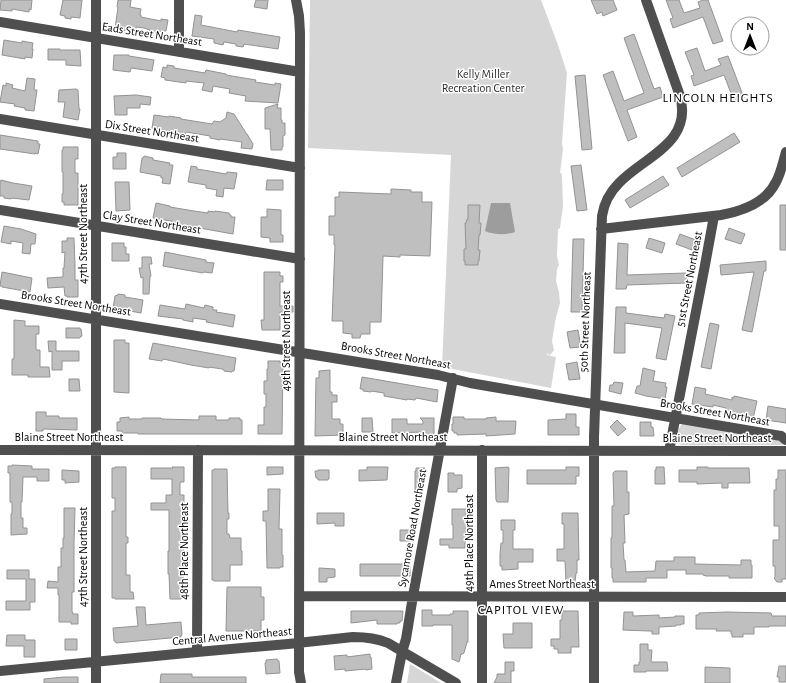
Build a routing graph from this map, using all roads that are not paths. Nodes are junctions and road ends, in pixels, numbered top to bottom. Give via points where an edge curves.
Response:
1 (96, 0) edge
2 (179, 0) edge
3 (296, 0) edge
4 (646, 0) edge
5 (0, 22) edge
6 (96, 38) junction
7 (179, 52) junction
8 (300, 72) junction
9 (0, 119) edge
10 (96, 135) junction
11 (786, 152) edge
12 (300, 168) junction
13 (0, 210) edge
14 (714, 216) junction
15 (96, 226) junction
16 (601, 229) junction
17 (300, 259) junction
18 (0, 304) edge
19 (96, 320) junction
20 (299, 352) junction
21 (453, 378) junction
22 (595, 404) junction
23 (675, 418) junction
24 (786, 440) edge
25 (0, 450) edge
26 (96, 450) junction
27 (198, 450) junction
28 (299, 450) junction
29 (440, 450) junction
30 (482, 450) junction
31 (594, 450) junction
32 (668, 451) junction
33 (786, 451) edge
34 (299, 596) junction
35 (413, 596) junction
36 (482, 597) junction
37 (594, 597) junction
38 (786, 597) edge
39 (299, 643) junction
40 (197, 652) junction
41 (402, 652) junction
42 (96, 662) junction
43 (0, 671) edge
44 (96, 683) edge
45 (301, 683) edge
46 (396, 683) edge
47 (456, 683) edge
48 (482, 683) edge
49 (594, 683) edge

1 - 6 street, 47th Street Northeast
2 - 7 street
3 - 8 street, 49th Street Northeast via 300,27
4 - 16 street, 50th Street Northeast via 680,96 682,117 679,129 671,141 613,190 606,201
5 - 6 street, Eads Street Northeast
6 - 7 street, Eads Street Northeast
6 - 10 street, 47th Street Northeast
7 - 8 street, Eads Street Northeast
8 - 12 street, 49th Street Northeast
9 - 10 street, Dix Street Northeast
10 - 12 street, Dix Street Northeast
10 - 15 street, 47th Street Northeast
11 - 14 street via 776,182 764,198 744,209
12 - 17 street, 49th Street Northeast
13 - 15 street, Clay Street Northeast
14 - 16 street
14 - 23 street, 51st Street Northeast
15 - 17 street, Clay Street Northeast
15 - 19 street, 47th Street Northeast
16 - 22 street, 50th Street Northeast
17 - 20 street, 49th Street Northeast
18 - 19 street, Brooks Street Northeast
19 - 20 street, Brooks Street Northeast
19 - 26 street, 47th Street Northeast
20 - 21 street, Brooks Street Northeast
20 - 28 street, 49th Street Northeast
21 - 22 street, Brooks Street Northeast
21 - 29 street, Sycamore Road Northeast
22 - 23 street, Brooks Street Northeast
22 - 31 street, 50th Street Northeast
23 - 24 street, Brooks Street Northeast via 781,436
23 - 32 street, 51st Street Northeast
25 - 26 street, Blaine Street Northeast
26 - 27 street, Blaine Street Northeast
26 - 42 street, 47th Street Northeast
27 - 28 street, Blaine Street Northeast
27 - 40 street, 48th Place Northeast
28 - 29 street, Blaine Street Northeast
28 - 34 street, 49th Street Northeast
29 - 30 street, Blaine Street Northeast
29 - 35 street, Sycamore Road Northeast
30 - 31 street, Blaine Street Northeast
30 - 36 street, 49th Place Northeast
31 - 32 street, Blaine Street Northeast
31 - 37 street, 50th Street Northeast
32 - 33 street, Blaine Street Northeast
34 - 35 street, Ames Street Northeast
34 - 39 street, 49th Street Northeast
35 - 36 street, Ames Street Northeast
35 - 41 street, Sycamore Road Northeast
36 - 37 street, Ames Street Northeast
36 - 48 street, 49th Place Northeast
37 - 38 street, Ames Street Northeast
37 - 49 street, 50th Street Northeast
39 - 40 street, Central Avenue Northeast
39 - 41 street, Central Avenue Northeast via 364,637 388,643
39 - 45 street, 49th Street Northeast
40 - 42 street, Central Avenue Northeast
41 - 46 street, Sycamore Road Northeast
41 - 47 street, Central Avenue Northeast
42 - 43 street, Central Avenue Northeast
42 - 44 street, 47th Street Northeast

